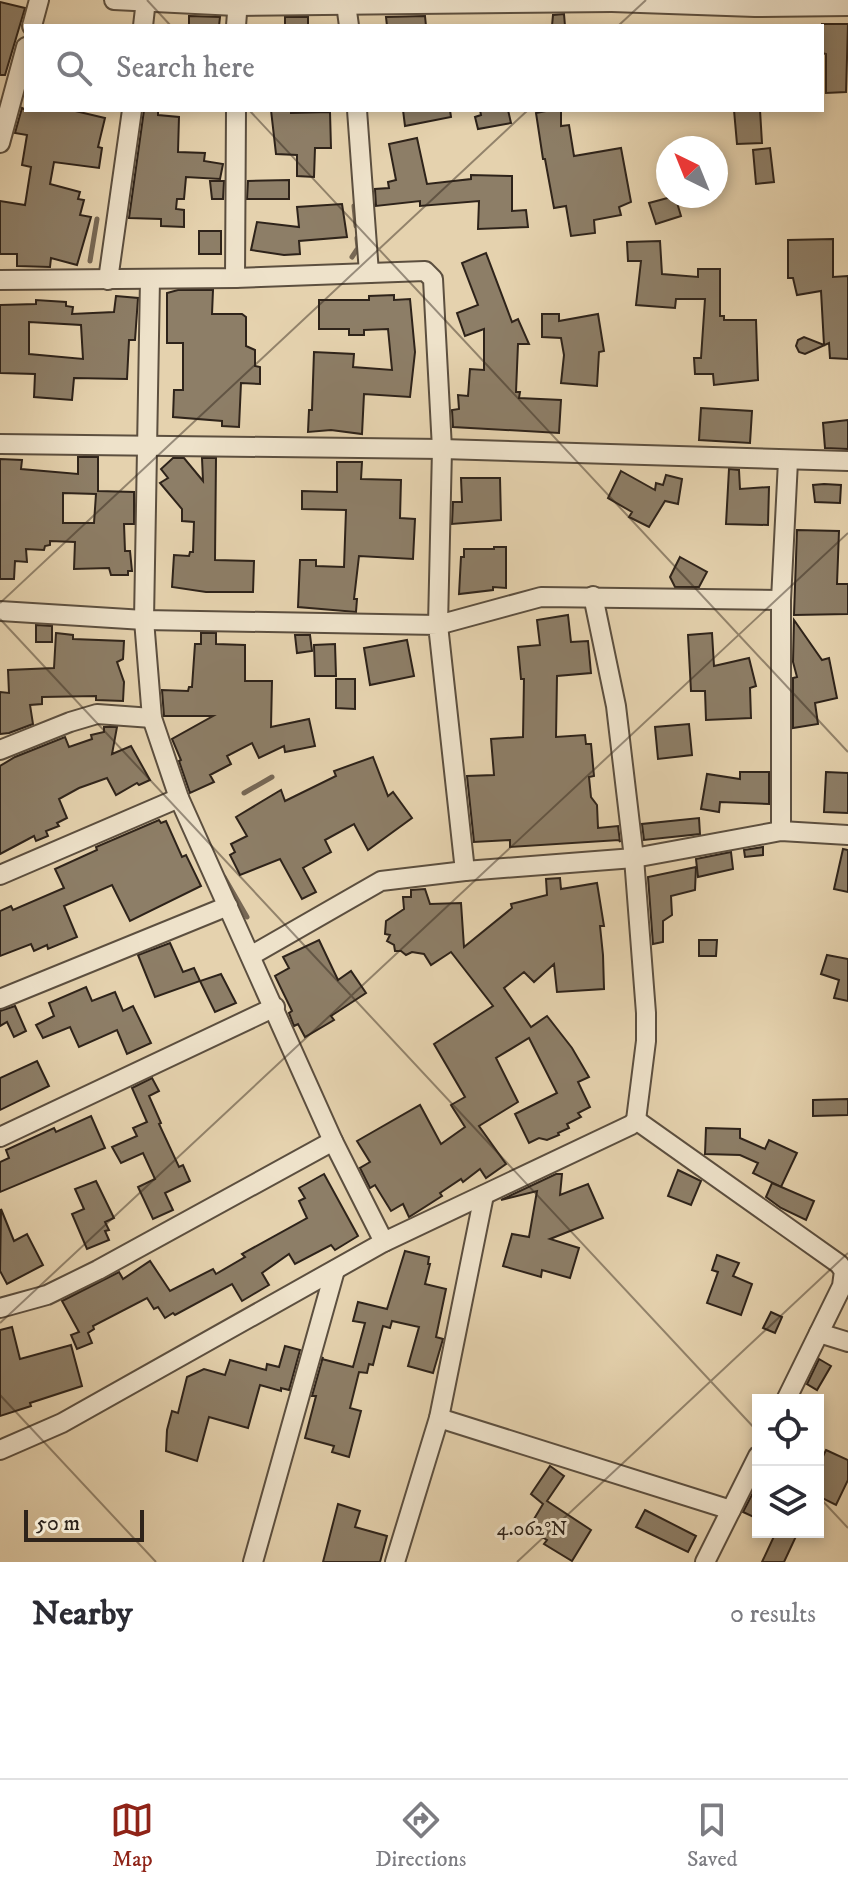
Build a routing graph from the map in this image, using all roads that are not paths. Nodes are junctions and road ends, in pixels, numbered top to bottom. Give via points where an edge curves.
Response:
1 (39, 0) edge
2 (114, 0) edge
3 (146, 1) edge
4 (612, 1) edge
5 (237, 3) edge
6 (346, 4) junction
7 (848, 6) edge
8 (33, 24) edge
9 (143, 24) edge
10 (236, 24) edge
11 (349, 24) edge
12 (24, 54) edge
13 (132, 112) edge
14 (236, 112) edge
15 (357, 112) edge
16 (0, 143) edge
17 (369, 273) junction
18 (235, 278) junction
19 (150, 279) junction
20 (0, 280) edge
21 (108, 280) junction
22 (0, 444) edge
23 (149, 444) junction
24 (442, 449) junction
25 (788, 461) junction
26 (848, 461) edge
27 (593, 596) junction
28 (781, 600) junction
29 (0, 611) edge
30 (144, 620) junction
31 (438, 625) junction
32 (152, 718) junction
33 (0, 750) edge
34 (179, 798) junction
35 (781, 831) junction
36 (848, 835) edge
37 (634, 858) junction
38 (465, 871) junction
39 (0, 875) edge
40 (228, 906) junction
41 (252, 955) junction
42 (0, 999) edge
43 (275, 1007) junction
44 (636, 1120) junction
45 (0, 1137) edge
46 (333, 1141) junction
47 (484, 1195) junction
48 (384, 1242) junction
49 (335, 1270) junction
50 (0, 1308) edge
51 (819, 1333) junction
52 (848, 1342) edge
53 (789, 1394) edge
54 (439, 1418) junction
55 (0, 1450) edge
56 (753, 1466) edge
57 (731, 1510) junction
58 (253, 1562) edge
59 (395, 1562) edge
60 (705, 1562) edge

1 - 8 street
2 - 3 street
3 - 5 street
3 - 9 street
4 - 6 street
4 - 7 street
5 - 6 street
5 - 10 street
6 - 11 street
12 - 16 street
13 - 21 street
14 - 18 street
15 - 17 street
17 - 18 street
17 - 24 street via 425,271 433,279
18 - 19 street
19 - 21 street
19 - 23 street
20 - 21 street
22 - 23 street
23 - 24 street
23 - 30 street
24 - 25 street
24 - 31 street
25 - 26 street
25 - 28 street
27 - 28 street
27 - 31 street via 524,600
27 - 37 street via 616,706
28 - 35 street
29 - 30 street
30 - 31 street
30 - 32 street
31 - 38 street
32 - 33 street via 97,714
32 - 34 street
34 - 39 street
34 - 40 street
35 - 36 street
35 - 37 street
37 - 38 street
37 - 44 street via 646,1027
38 - 41 street via 374,884
40 - 41 street
40 - 42 street
41 - 43 street
43 - 45 street
43 - 46 street
44 - 47 street
44 - 51 street via 839,1264 844,1271 842,1286
46 - 48 street
46 - 50 street via 98,1270 47,1295
47 - 48 street
47 - 54 street
48 - 49 street
49 - 55 street via 62,1423
49 - 58 street
51 - 52 street
51 - 53 street
54 - 57 street
54 - 59 street
56 - 57 street
57 - 60 street

